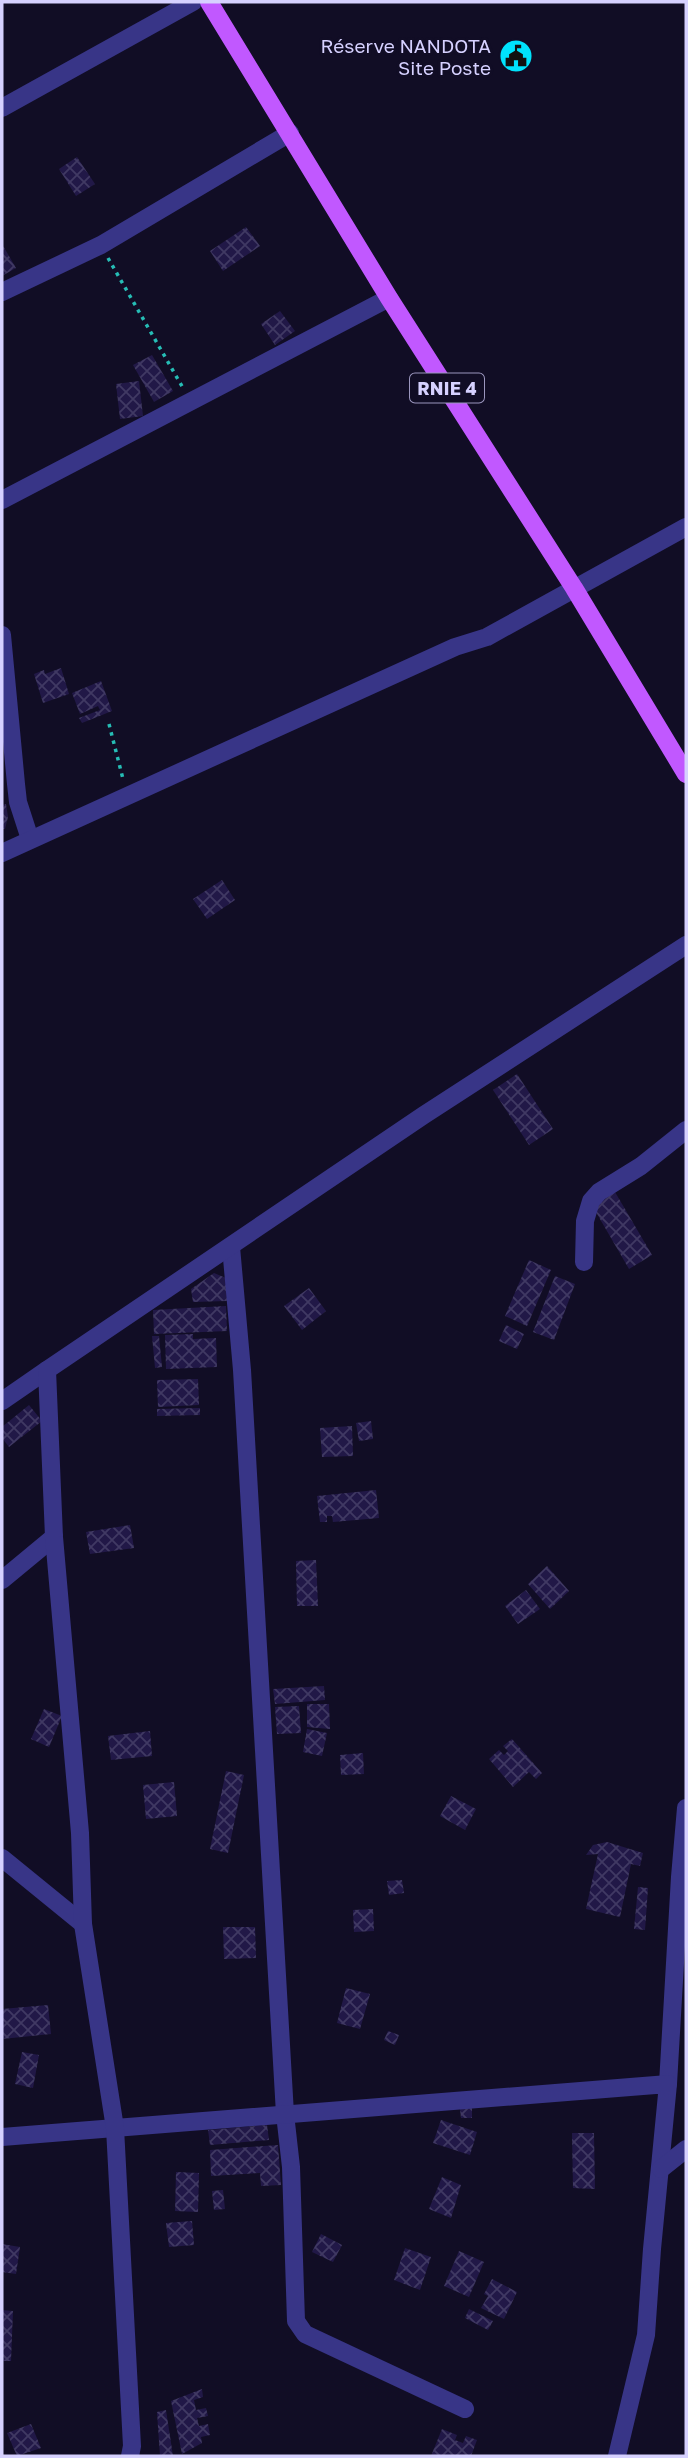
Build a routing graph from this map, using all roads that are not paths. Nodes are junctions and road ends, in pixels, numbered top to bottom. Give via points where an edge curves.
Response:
1 (193, 2) edge
2 (209, 2) edge
3 (2, 108) edge
4 (290, 133) junction
5 (2, 292) edge
6 (390, 298) junction
7 (2, 500) edge
8 (686, 527) edge
9 (574, 588) junction
10 (2, 635) edge
11 (686, 774) edge
12 (30, 839) junction
13 (2, 853) edge
14 (686, 945) edge
15 (686, 1130) edge
16 (232, 1247) junction
17 (583, 1262) dead end
18 (47, 1370) junction
19 (2, 1401) edge
20 (54, 1536) junction
21 (2, 1580) edge
22 (686, 1808) edge
23 (2, 1858) edge
24 (83, 1924) junction
25 (681, 1952) edge
26 (668, 2084) junction
27 (285, 2114) junction
28 (115, 2128) junction
29 (2, 2137) edge
30 (686, 2149) edge
31 (661, 2169) junction
32 (465, 2409) dead end
33 (130, 2456) edge
34 (617, 2456) edge

1 - 3 street
2 - 4 main road, RNIE 4
4 - 5 street via 101,245
4 - 6 main road, RNIE 4
6 - 7 street
6 - 9 main road, RNIE 4
8 - 9 street
9 - 11 main road, RNIE 4
9 - 12 street via 487,637 455,647
10 - 12 street via 18,802
12 - 13 street
14 - 16 street via 424,1115
15 - 17 street via 591,1201
16 - 18 street
16 - 27 street
18 - 19 street
18 - 20 street
20 - 21 street
20 - 24 street via 80,1833
22 - 25 street
23 - 24 street
24 - 28 street
25 - 26 street
26 - 27 street
26 - 31 street
27 - 28 street
27 - 32 street via 296,2321 305,2334
28 - 29 street
28 - 33 street
30 - 31 street
31 - 34 street via 646,2335

